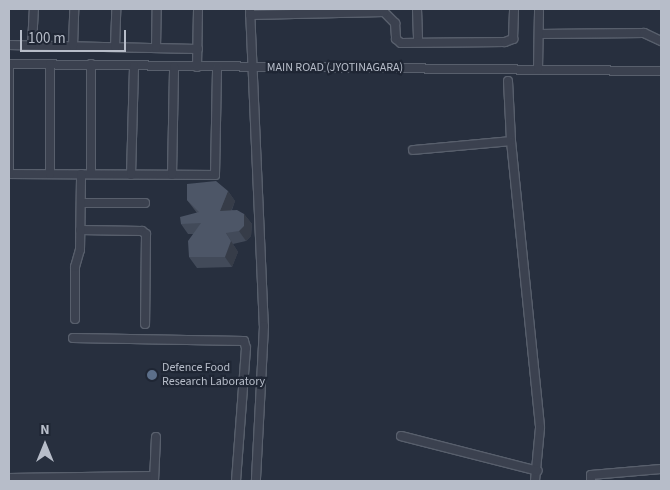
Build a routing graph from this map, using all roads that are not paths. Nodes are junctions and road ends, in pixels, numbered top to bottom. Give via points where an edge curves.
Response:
1 (34, 9) edge
2 (74, 9) edge
3 (116, 9) edge
4 (157, 9) edge
5 (198, 9) edge
6 (417, 9) edge
7 (514, 9) edge
8 (539, 9) edge
9 (384, 10) edge
10 (339, 11) edge
11 (250, 12) edge
12 (290, 12) edge
13 (539, 34) junction
14 (661, 41) edge
15 (418, 42) junction
16 (9, 45) edge
17 (32, 45) junction
18 (73, 46) junction
19 (115, 47) junction
20 (156, 48) junction
21 (198, 49) junction
22 (9, 64) edge
23 (50, 64) junction
24 (91, 64) junction
25 (134, 66) junction
26 (174, 66) junction
27 (197, 67) junction
28 (254, 67) junction
29 (217, 68) junction
30 (538, 69) junction
31 (661, 71) edge
32 (508, 81) dead end
33 (511, 141) junction
34 (413, 150) dead end
35 (9, 174) edge
36 (50, 174) junction
37 (81, 174) junction
38 (91, 174) junction
39 (131, 175) junction
40 (172, 175) junction
41 (81, 203) junction
42 (145, 203) dead end
43 (80, 230) junction
44 (75, 319) dead end
45 (145, 324) dead end
46 (73, 338) dead end
47 (401, 436) dead end
48 (156, 437) dead end
49 (661, 469) edge
50 (538, 471) junction
51 (9, 478) edge
52 (154, 478) edge
53 (236, 481) edge
54 (256, 481) edge
55 (535, 481) edge
56 (591, 481) edge

1 - 17 street
2 - 18 street
3 - 19 street
4 - 20 street
5 - 21 street
6 - 15 street
7 - 15 street via 513,39 510,41
8 - 13 street
9 - 10 street
9 - 15 street via 395,23 398,42
10 - 12 street
11 - 12 street
11 - 28 street
13 - 14 street via 644,33
13 - 30 street
16 - 17 street
17 - 18 street
18 - 19 street
19 - 20 street
20 - 21 street
21 - 27 street
22 - 23 street, MAIN ROAD (JYOTINAGARA)
22 - 35 street
23 - 24 street, MAIN ROAD (JYOTINAGARA)
23 - 36 street
24 - 25 street, MAIN ROAD (JYOTINAGARA)
24 - 38 street
25 - 26 street, MAIN ROAD (JYOTINAGARA)
25 - 39 street
26 - 27 street, MAIN ROAD (JYOTINAGARA)
26 - 40 street
27 - 29 street, MAIN ROAD (JYOTINAGARA)
28 - 29 street, MAIN ROAD (JYOTINAGARA)
28 - 30 street, MAIN ROAD (JYOTINAGARA)
28 - 54 street via 264,326
29 - 40 street via 215,175
30 - 31 street, MAIN ROAD (JYOTINAGARA)
32 - 33 street
33 - 34 street
33 - 50 street via 540,428
35 - 36 street
36 - 37 street
37 - 38 street
37 - 41 street
38 - 39 street
39 - 40 street
41 - 42 street
41 - 43 street
43 - 44 street via 80,250 75,268
43 - 45 street via 142,231 146,234
46 - 53 street via 244,341
47 - 50 street
48 - 52 street
49 - 56 street via 591,475
50 - 55 street
51 - 52 street

